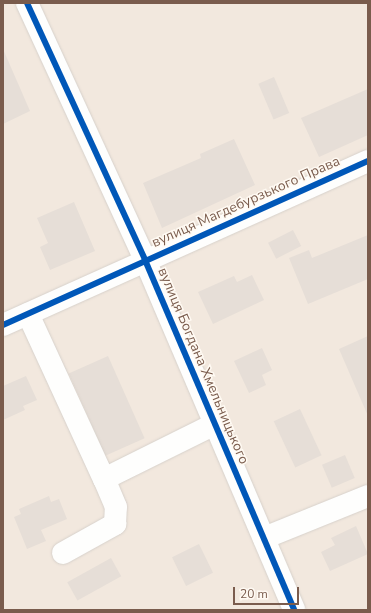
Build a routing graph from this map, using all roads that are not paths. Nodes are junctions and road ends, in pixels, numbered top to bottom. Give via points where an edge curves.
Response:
1 (27, 3) edge
2 (368, 161) edge
3 (145, 260) junction
4 (28, 314) junction
5 (3, 325) edge
6 (215, 424) junction
7 (104, 479) junction
8 (368, 496) edge
9 (264, 538) junction
10 (63, 553) dead end
11 (294, 610) edge

1 - 3 street, вулиця Богдана Хмельницького
2 - 3 street, вулиця Магдебурзького Права
3 - 4 street, вулиця Магдебурзького Права
3 - 6 street, вулиця Богдана Хмельницького
4 - 5 street, вулиця Магдебурзького Права
4 - 7 street
6 - 7 street
6 - 9 street, вулиця Богдана Хмельницького
7 - 10 street via 116,507 116,524
8 - 9 street
9 - 11 street, вулиця Богдана Хмельницького

